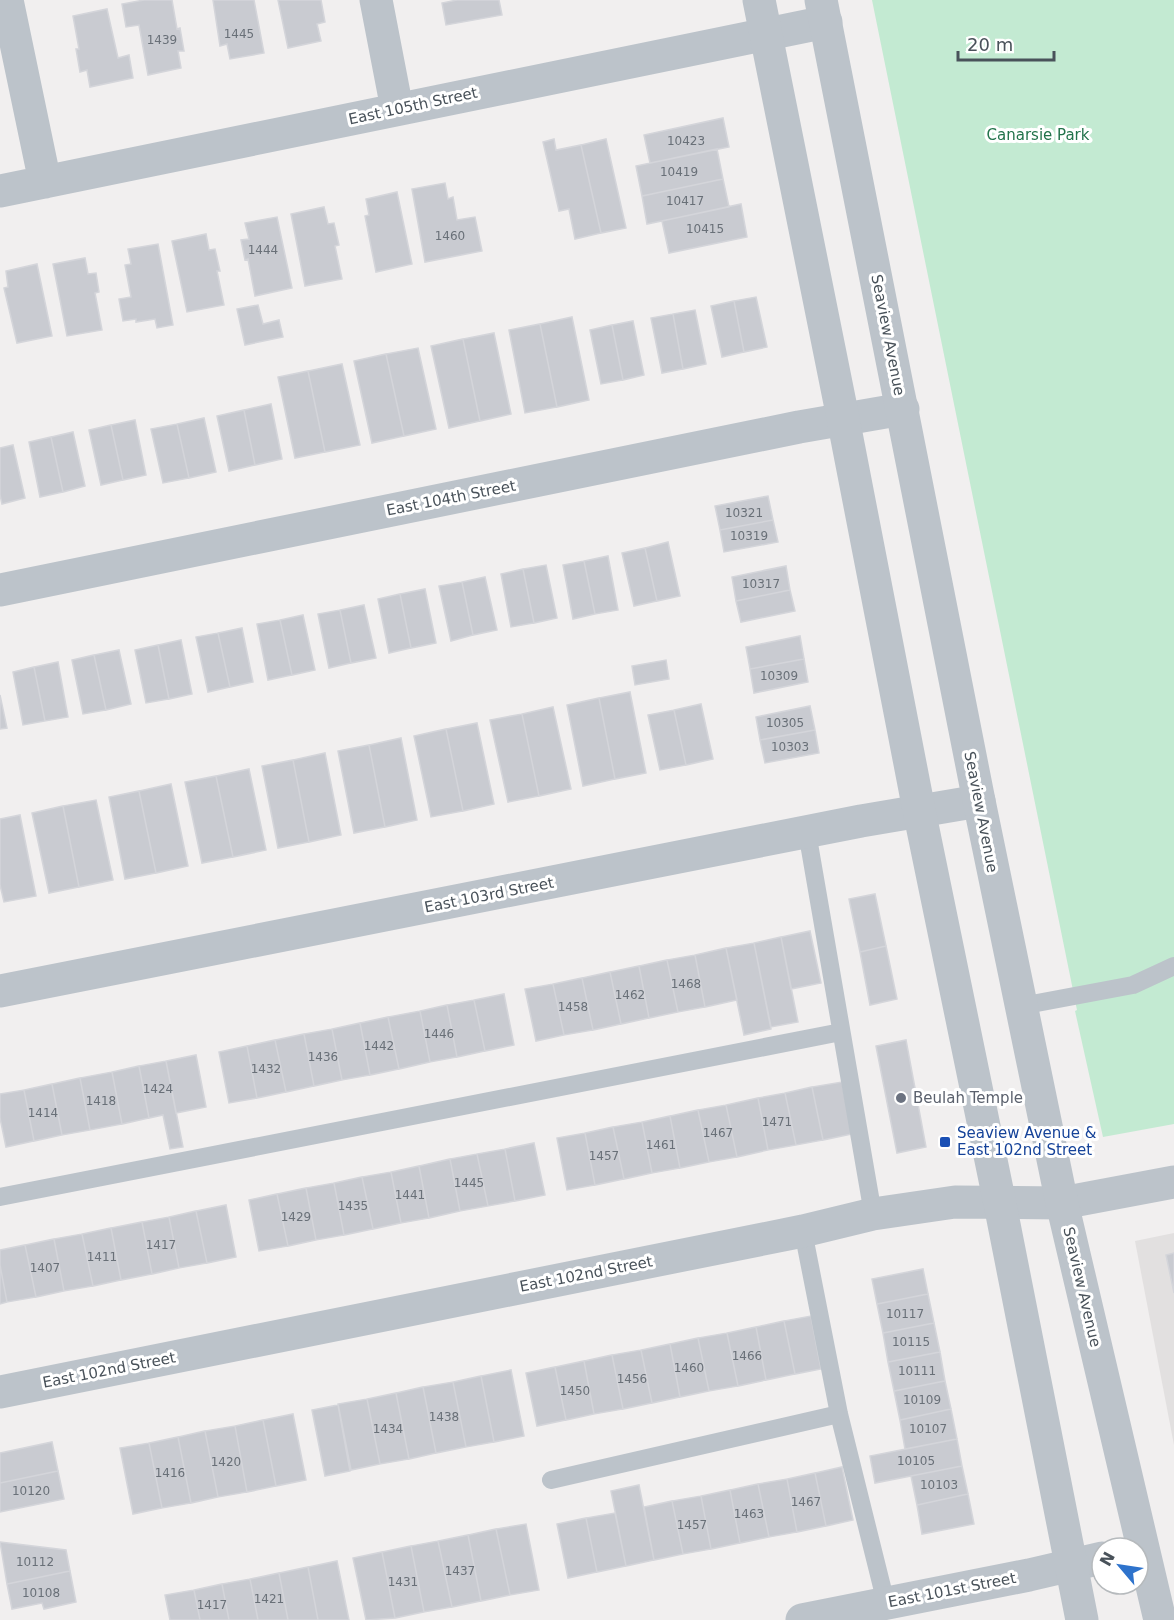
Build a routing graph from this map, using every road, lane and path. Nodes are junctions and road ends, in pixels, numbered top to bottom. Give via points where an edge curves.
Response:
1 (7, 0) edge
2 (376, 0) edge
3 (759, 0) edge
4 (824, 11) edge
5 (766, 34) junction
6 (398, 109) junction
7 (45, 182) junction
8 (0, 191) edge
9 (903, 409) junction
10 (843, 418) junction
11 (0, 590) edge
12 (979, 801) junction
13 (919, 810) junction
14 (807, 832) junction
15 (1174, 966) edge
16 (0, 991) edge
17 (1021, 1006) junction
18 (841, 1032) junction
19 (1174, 1182) edge
20 (0, 1197) edge
21 (1062, 1203) junction
22 (1000, 1204) junction
23 (873, 1214) junction
24 (803, 1231) junction
25 (0, 1392) edge
26 (839, 1414) junction
27 (551, 1480) dead end
28 (1137, 1536) edge
29 (1090, 1561) edge
30 (1071, 1567) junction
31 (1150, 1585) edge
32 (886, 1603) junction
33 (802, 1620) edge
34 (1082, 1620) edge
35 (1160, 1620) edge

1 - 7 street
2 - 6 street
3 - 5 street
4 - 5 street, East 105th Street
4 - 9 street, Seaview Avenue
5 - 6 street, East 105th Street
5 - 10 street
6 - 7 street, East 105th Street
7 - 8 street, East 105th Street
9 - 10 street, East 104th Street
9 - 12 street, Seaview Avenue
10 - 11 street, East 104th Street
10 - 13 street
12 - 13 street, East 103rd Street
12 - 17 street, Seaview Avenue
13 - 14 street, East 103rd Street
13 - 22 street
14 - 16 street, East 103rd Street
14 - 18 lane
15 - 17 lane via 1133,985
17 - 21 street, Seaview Avenue
18 - 20 lane
18 - 23 lane
19 - 21 street, East 102nd Street
21 - 22 street, East 102nd Street
21 - 28 street, Seaview Avenue
22 - 23 street, East 102nd Street via 955,1202
22 - 30 street
23 - 24 street, East 102nd Street
24 - 25 street, East 102nd Street
24 - 26 lane
26 - 27 lane
26 - 32 lane
29 - 30 street, East 101st Street
30 - 32 street, East 101st Street
30 - 34 street
31 - 35 street, Seaview Avenue
32 - 33 street, East 101st Street

